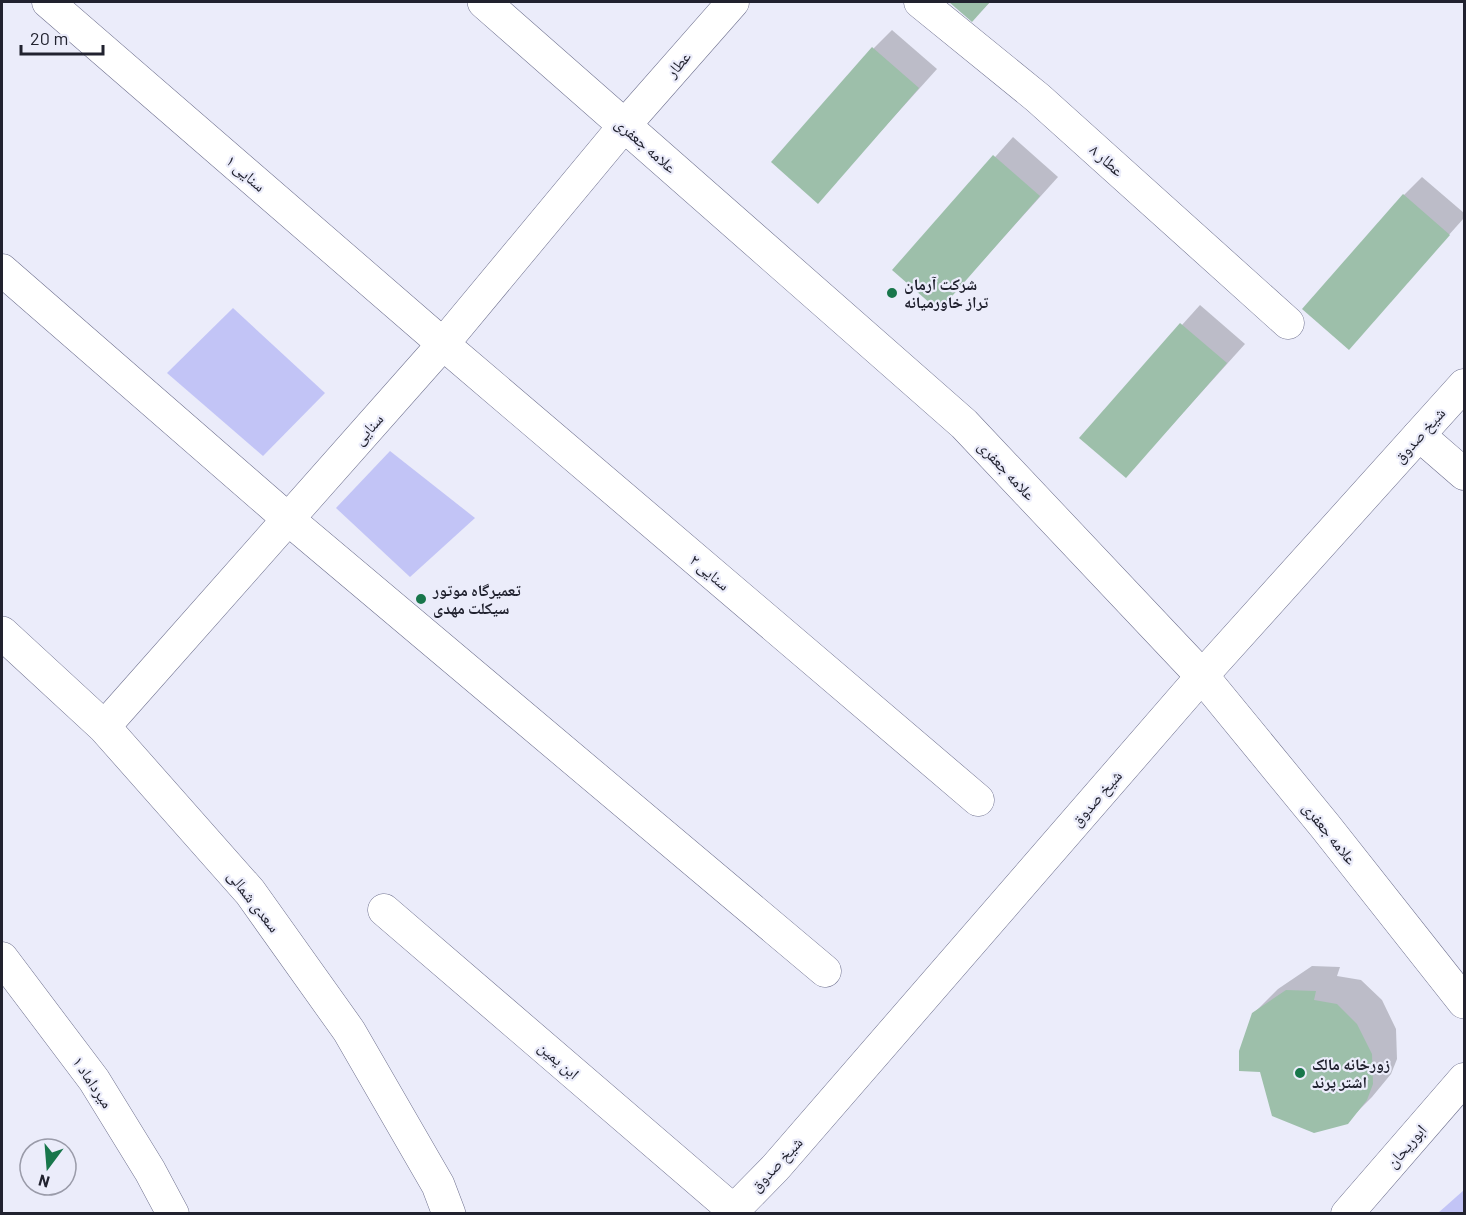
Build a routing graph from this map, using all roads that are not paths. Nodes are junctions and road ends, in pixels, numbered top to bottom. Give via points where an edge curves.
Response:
1 (48, 2) edge
2 (484, 2) edge
3 (733, 2) edge
4 (920, 2) edge
5 (624, 126) junction
6 (2, 270) edge
7 (1288, 323) dead end
8 (443, 344) junction
9 (1464, 385) edge
10 (1419, 435) junction
11 (1464, 474) edge
12 (288, 519) junction
13 (2, 633) edge
14 (1202, 676) junction
15 (104, 727) junction
16 (978, 800) dead end
17 (384, 910) dead end
18 (2, 958) edge
19 (825, 971) dead end
20 (1464, 1002) edge
21 (1464, 1079) edge
22 (731, 1212) edge
23 (173, 1214) edge
24 (449, 1214) edge
25 (1347, 1214) edge

1 - 8 street, سنایی ۱
2 - 5 street, علامه جعفری
3 - 5 street, عطار
4 - 7 street, عطار ۸ via 1038,98
5 - 8 street, سنایی
5 - 14 street, علامه جعفری via 964,424
6 - 12 street
8 - 12 street, سنایی
8 - 16 street, سنایی ۲
9 - 10 street, شیخ صدوق
10 - 11 street
10 - 14 street, شیخ صدوق
12 - 15 street, سنایی
12 - 19 street
13 - 15 street, سعدی شمالی
14 - 20 street, علامه جعفری
14 - 22 street, شیخ صدوق via 776,1167
15 - 24 street, سعدی شمالی via 250,892 350,1031 438,1185
17 - 22 street, ابن یمین
18 - 23 street, میرداماد ۱ via 94,1080
21 - 25 street, ابوریحان

